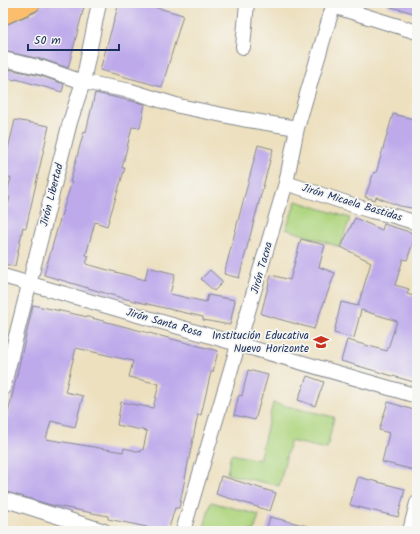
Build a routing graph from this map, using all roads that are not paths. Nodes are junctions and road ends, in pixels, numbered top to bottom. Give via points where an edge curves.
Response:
1 (32, 3) edge
2 (99, 3) edge
3 (247, 3) edge
4 (334, 4) edge
5 (3, 16) edge
6 (417, 32) edge
7 (243, 46) dead end
8 (3, 59) edge
9 (83, 82) junction
10 (297, 128) junction
11 (286, 183) junction
12 (417, 223) edge
13 (3, 276) edge
14 (29, 284) junction
15 (239, 344) junction
16 (3, 388) edge
17 (417, 396) edge
18 (3, 499) edge
19 (417, 503) edge
20 (104, 531) edge
21 (183, 531) edge
22 (410, 531) edge

1 - 5 main road
2 - 9 street, Jirón Libertad
3 - 7 street
4 - 6 street
4 - 10 street, Jirón Tacna
8 - 9 street via 43,68
9 - 10 street via 131,91 180,106 242,120
9 - 14 street, Jirón Libertad via 70,122
10 - 11 street, Jirón Tacna
11 - 12 street, Jirón Micaela Bastidas
11 - 15 street, Jirón Tacna
13 - 14 street, Jirón Santa Rosa
14 - 15 street, Jirón Santa Rosa
14 - 16 street, Jirón Libertad
15 - 17 street, Jirón Santa Rosa
15 - 21 street, Jirón Tacna
18 - 20 street
19 - 22 street

